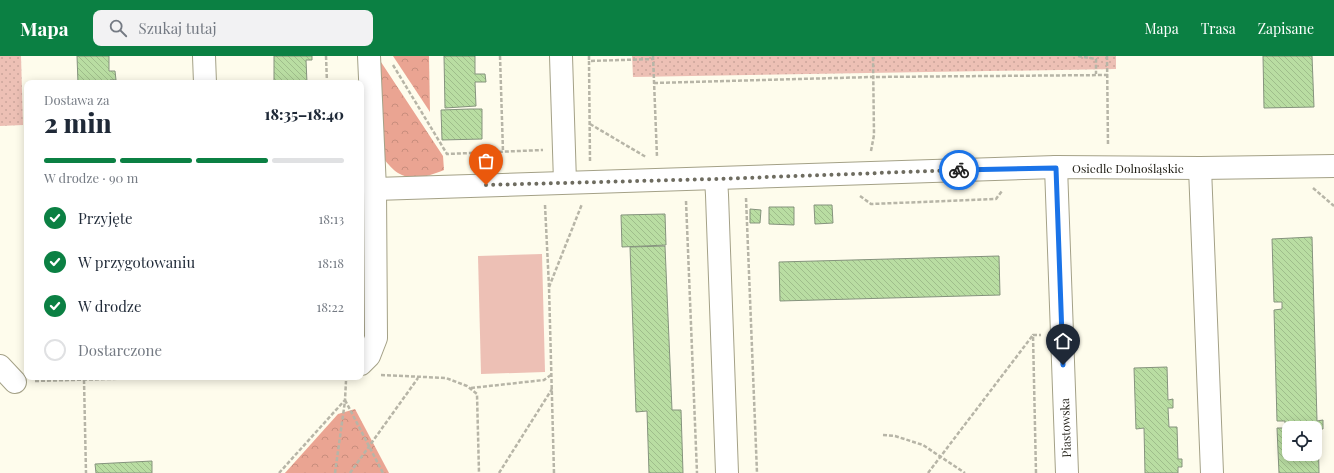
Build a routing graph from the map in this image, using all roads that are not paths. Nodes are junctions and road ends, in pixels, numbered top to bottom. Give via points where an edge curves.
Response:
1 (204, 56) edge
2 (369, 56) edge
3 (561, 56) edge
4 (205, 80) edge
5 (1334, 166) edge
6 (1056, 168) junction
7 (1200, 168) junction
8 (565, 182) junction
9 (716, 187) junction
10 (375, 189) junction
11 (0, 366) edge
12 (368, 369) edge
13 (15, 382) road end
14 (727, 473) edge
15 (1067, 473) edge
16 (1212, 473) edge

1 - 4 street
2 - 10 street
3 - 8 street
5 - 7 street, Osiedle Dolnośląskie
6 - 7 street, Osiedle Dolnośląskie
6 - 9 street, Osiedle Dolnośląskie via 864,173
6 - 15 street, Piastowska
7 - 16 street, Osiedle Dolnośląskie
8 - 9 street, Osiedle Dolnośląskie
8 - 10 street, Osiedle Dolnośląskie
9 - 14 street
10 - 12 street via 376,338
11 - 13 street

